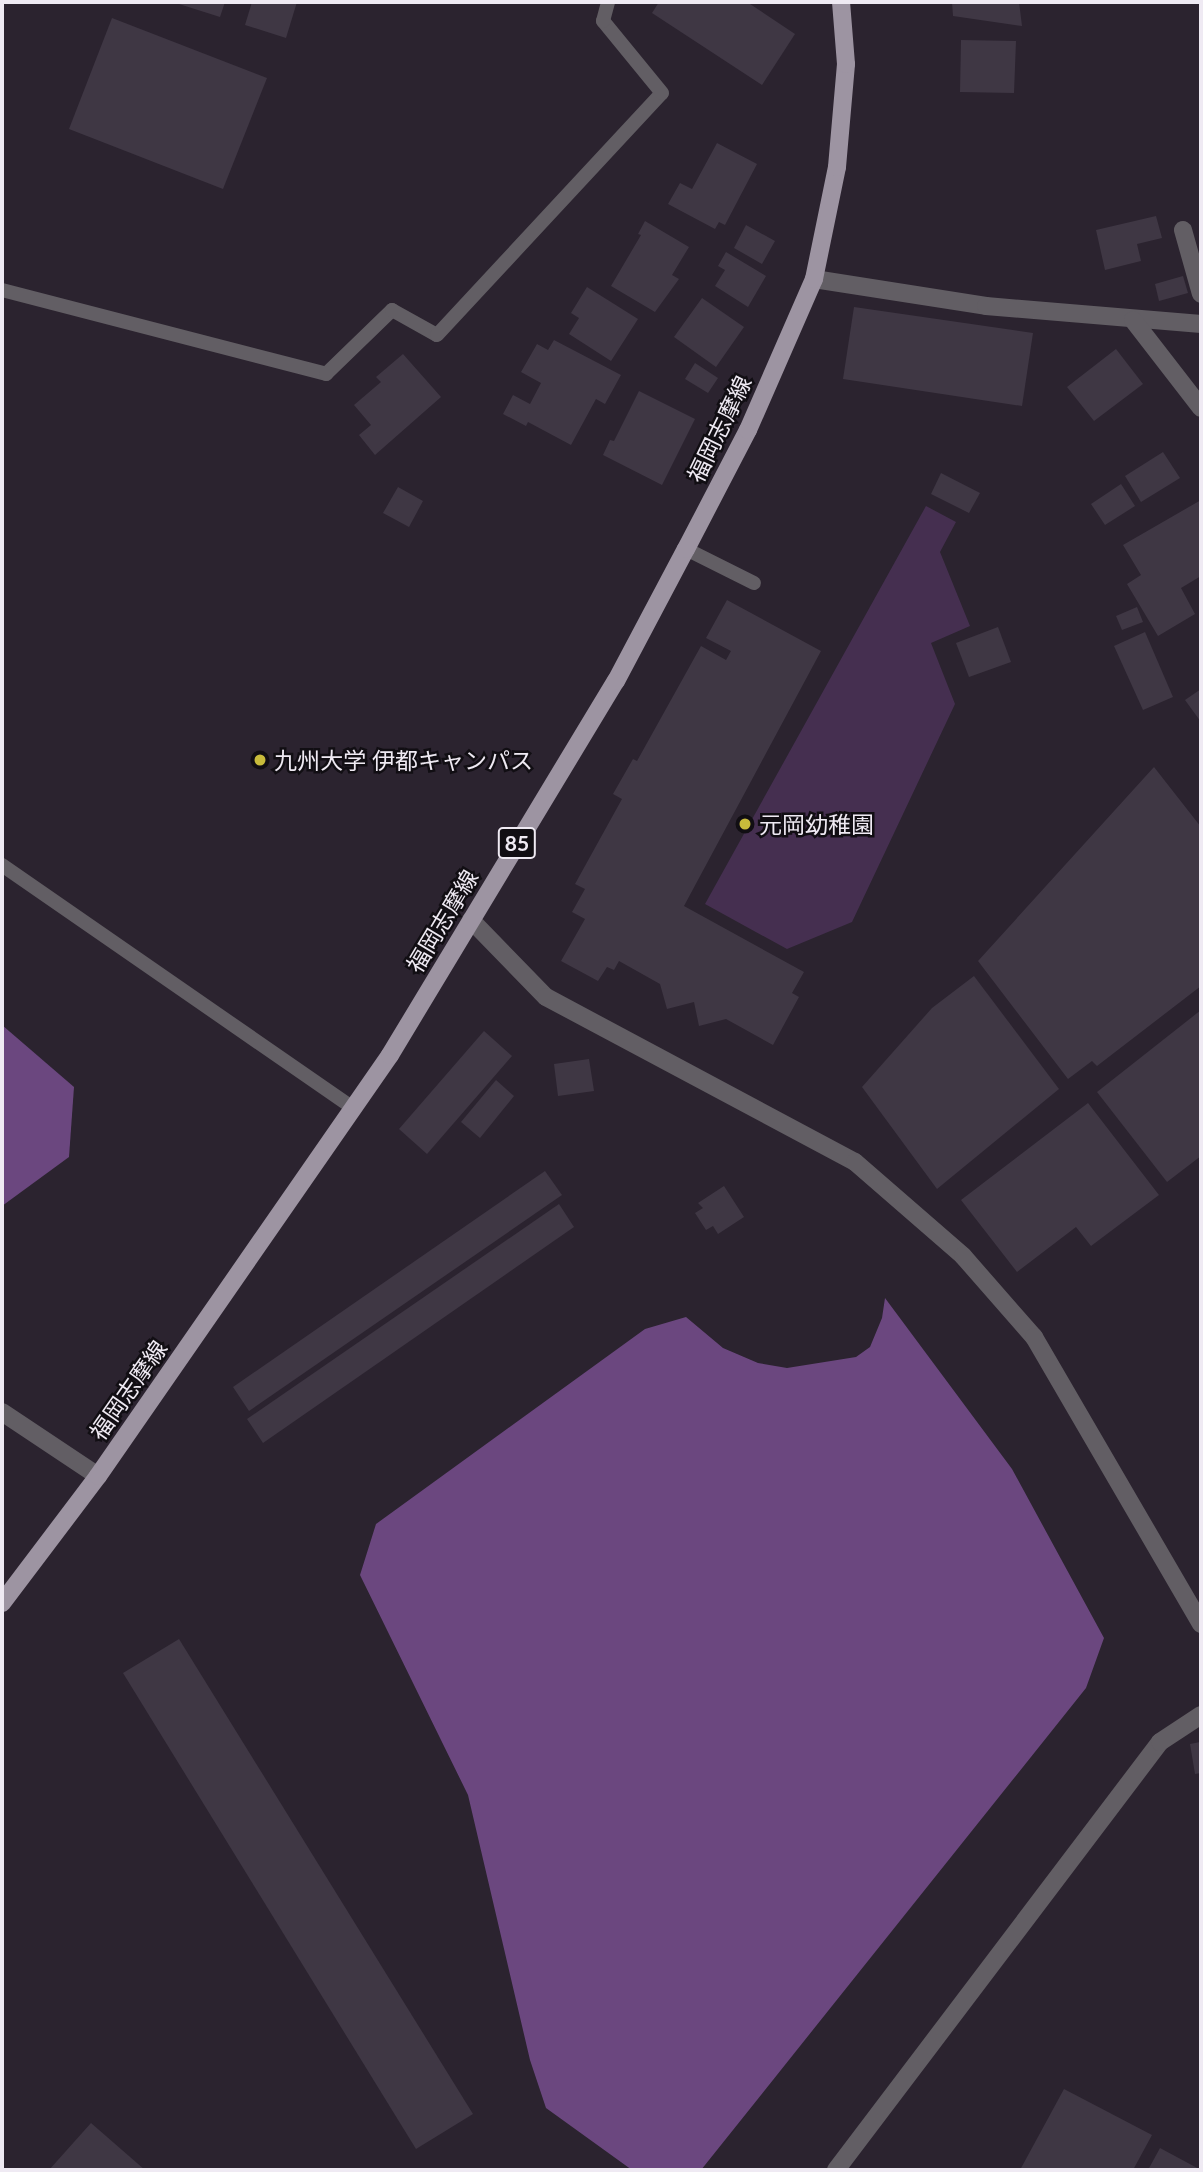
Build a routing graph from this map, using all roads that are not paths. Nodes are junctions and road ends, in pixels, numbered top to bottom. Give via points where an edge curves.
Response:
1 (608, 2) edge
2 (841, 2) edge
3 (1183, 230) dead end
4 (814, 279) junction
5 (2, 290) edge
6 (1201, 294) edge
7 (1133, 320) junction
8 (1201, 324) edge
9 (1201, 408) edge
10 (686, 549) junction
11 (754, 583) dead end
12 (2, 866) edge
13 (471, 920) junction
14 (353, 1108) junction
15 (2, 1412) edge
16 (98, 1476) junction
17 (2, 1603) edge
18 (1201, 1625) edge
19 (1201, 1715) edge
20 (836, 2170) edge

1 - 5 lane via 603,21 662,93 437,335 392,310 326,374
2 - 4 main road, 福岡志摩線 / 85 via 846,64 837,167
3 - 6 street
4 - 7 street via 986,306
4 - 10 main road, 福岡志摩線 / 85 via 748,430
7 - 8 street
7 - 9 street
10 - 11 lane
10 - 13 main road, 福岡志摩線 / 85 via 616,681
12 - 14 lane
13 - 14 main road, 福岡志摩線 / 85
13 - 18 street via 546,997 855,1163 963,1256 1034,1337
14 - 16 main road, 福岡志摩線 / 85
15 - 16 street
16 - 17 main road, 福岡志摩線 / 85
19 - 20 street via 1160,1742

